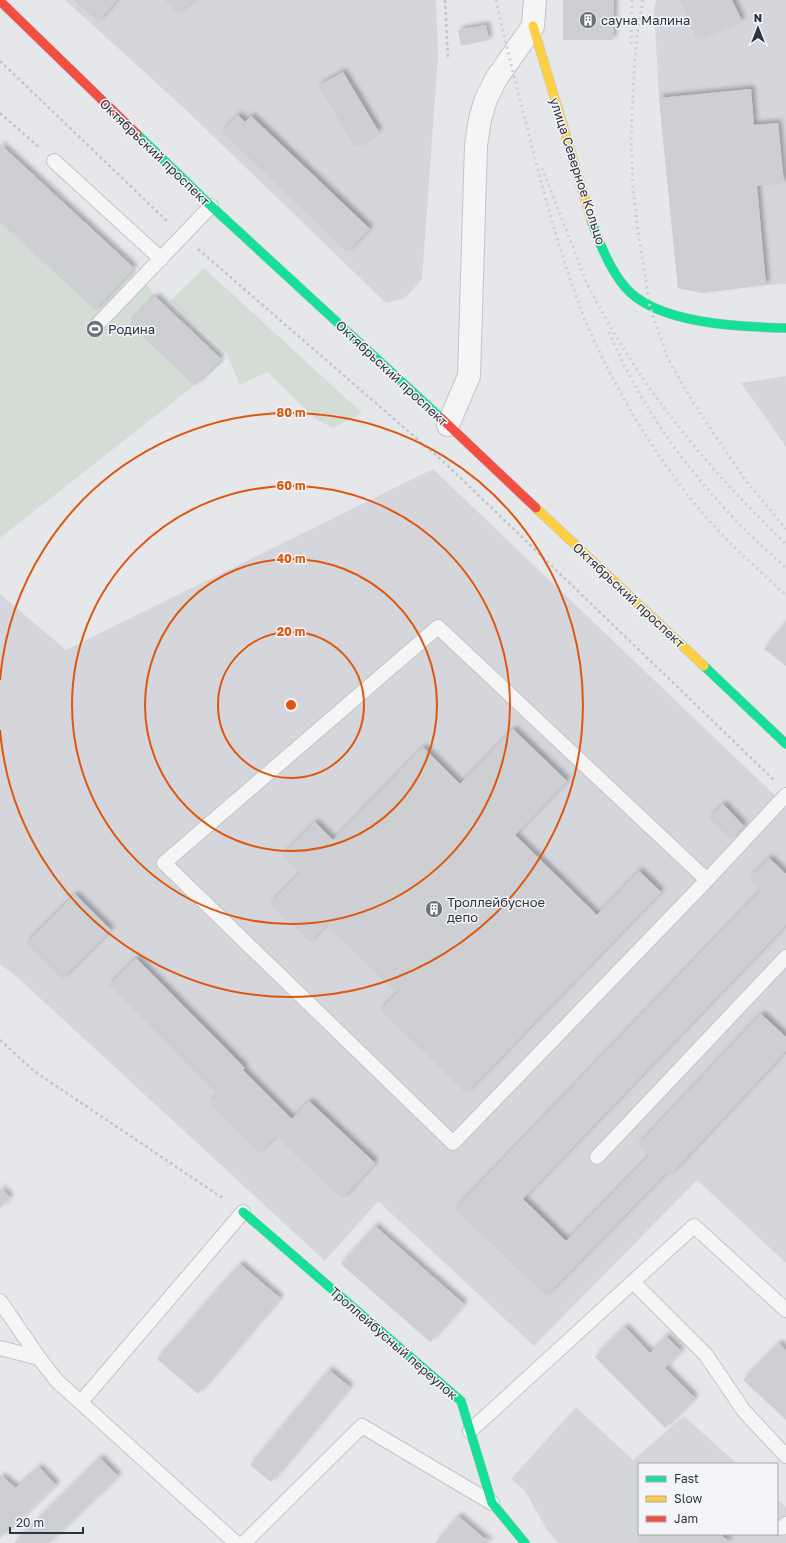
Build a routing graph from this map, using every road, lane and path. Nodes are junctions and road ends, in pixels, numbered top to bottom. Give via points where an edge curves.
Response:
1 (445, 0) edge
2 (535, 0) edge
3 (0, 1) edge
4 (533, 26) junction
5 (448, 58) dead end
6 (0, 61) edge
7 (0, 113) edge
8 (54, 161) joint
9 (211, 206) junction
10 (183, 236) junction
11 (161, 259) junction
12 (98, 324) dead end
13 (786, 328) edge
14 (448, 425) junction
15 (786, 744) edge
16 (783, 790) edge
17 (707, 880) junction
18 (786, 957) edge
19 (0, 1040) edge
20 (597, 1157) dead end
21 (243, 1212) junction
22 (633, 1282) junction
23 (0, 1301) edge
24 (786, 1310) edge
25 (0, 1348) edge
26 (38, 1358) junction
27 (81, 1402) junction
28 (470, 1431) junction
29 (786, 1456) edge
30 (492, 1503) junction
31 (786, 1524) edge
32 (778, 1528) edge
33 (236, 1543) edge
34 (244, 1543) edge
35 (525, 1543) edge

1 - 5 path
2 - 4 street, улица Северное Кольцо
3 - 9 main road, Октябрьский проспект
4 - 13 main road, улица Северное Кольцо via 594,226 617,277 627,290 650,307 678,316 740,326
4 - 14 street via 496,79 480,119 476,145 469,376
6 - 10 path
7 - 8 path
8 - 11 lane
9 - 10 lane
9 - 14 main road, Октябрьский проспект
10 - 11 lane
10 - 16 path via 446,464
11 - 12 lane
14 - 15 main road, Октябрьский проспект
16 - 17 lane
17 - 17 lane via 438,627 164,863 453,1143
18 - 20 lane
19 - 21 path via 34,1071
21 - 27 lane
21 - 28 main road, Троллейбусный переулок via 461,1401
22 - 24 lane via 694,1226
22 - 28 lane
22 - 29 lane via 706,1354 744,1411
23 - 26 lane
25 - 26 lane
26 - 27 lane via 57,1381
27 - 33 lane
28 - 30 main road, Троллейбусный переулок
30 - 34 lane via 362,1426
30 - 35 main road, Троллейбусный переулок
31 - 32 lane via 785,1527

